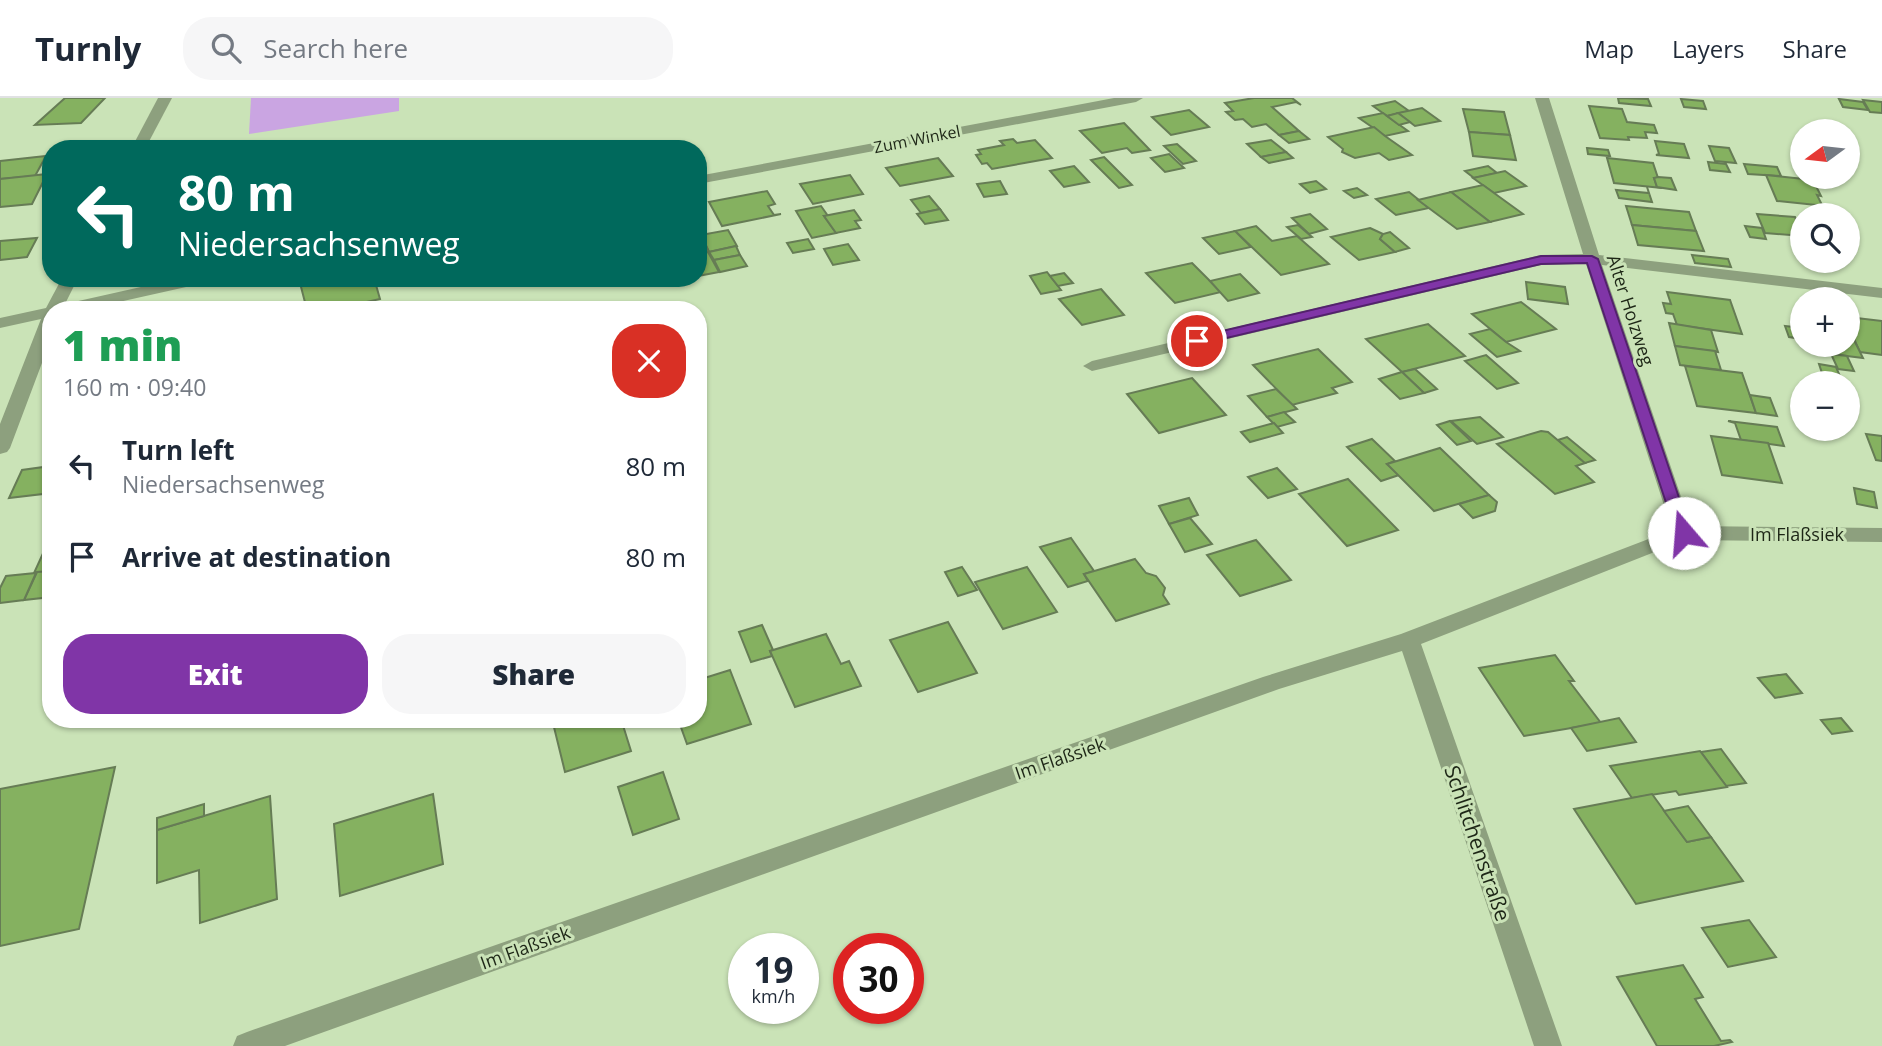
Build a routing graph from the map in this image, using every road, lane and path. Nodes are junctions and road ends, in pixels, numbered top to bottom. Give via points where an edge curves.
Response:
1 (165, 98) edge
2 (1136, 98) edge
3 (1542, 98) edge
4 (143, 140) edge
5 (707, 178) edge
6 (1592, 259) junction
7 (163, 287) edge
8 (1882, 293) edge
9 (100, 301) edge
10 (42, 314) edge
11 (0, 323) edge
12 (42, 338) edge
13 (1092, 366) dead end
14 (0, 448) edge
15 (1684, 533) junction
16 (1882, 535) edge
17 (1409, 640) junction
18 (247, 1046) edge
19 (1548, 1046) edge

1 - 4 street
2 - 5 street, Zum Winkel
3 - 6 street, Alter Holzweg
6 - 8 street
6 - 13 street via 1541,260
6 - 15 street, Alter Holzweg
7 - 9 street
10 - 11 street
12 - 14 street
15 - 16 street, Im Flaßsiek
15 - 17 street, Im Flaßsiek
17 - 18 street, Im Flaßsiek via 1271,683
17 - 19 street, Schlitchenstraße

